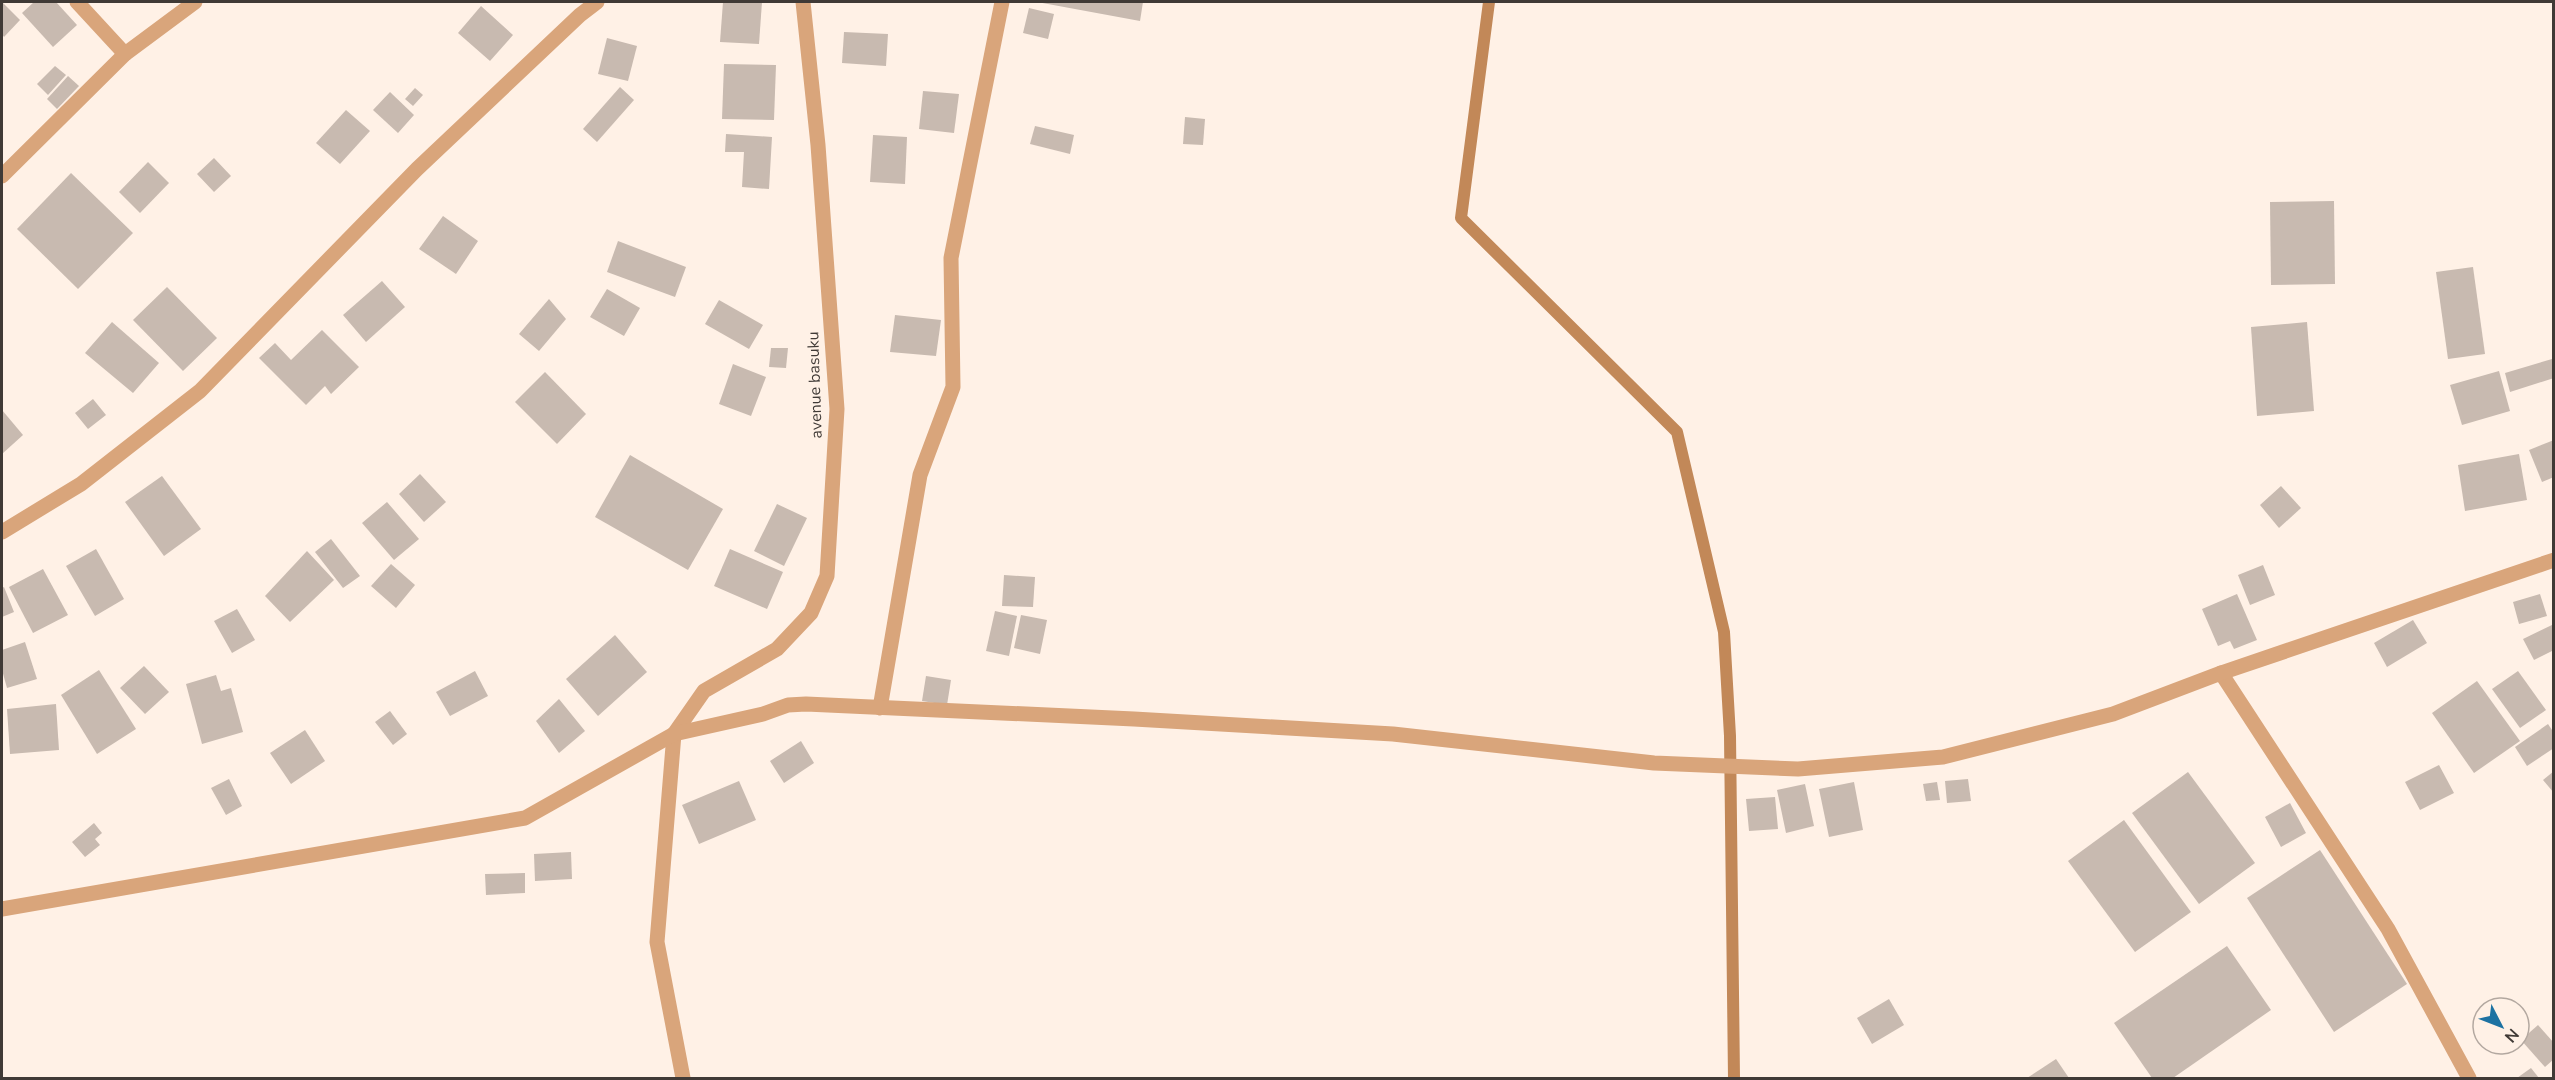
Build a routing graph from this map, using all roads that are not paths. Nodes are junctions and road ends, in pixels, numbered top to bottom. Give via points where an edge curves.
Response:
1 (77, 2) edge
2 (195, 2) edge
3 (597, 2) edge
4 (803, 2) edge
5 (1002, 2) edge
6 (125, 54) junction
7 (2, 176) edge
8 (2, 532) edge
9 (2553, 560) edge
10 (2221, 674) junction
11 (880, 708) junction
12 (674, 734) junction
13 (2, 909) edge
14 (683, 1078) edge
15 (2469, 1078) edge

1 - 6 street
2 - 6 street
3 - 8 street via 417,169 200,392 81,484
4 - 12 street, avenue basuku via 818,145 837,409 827,576 811,613 777,649 704,690
5 - 11 street via 951,258 954,387 920,475
6 - 7 street
9 - 10 street
10 - 11 street via 2113,714 1953,755 1798,769 1654,763 1393,734
10 - 15 street via 2388,929
11 - 12 street via 788,705
12 - 13 street via 525,818
12 - 14 street via 657,942

